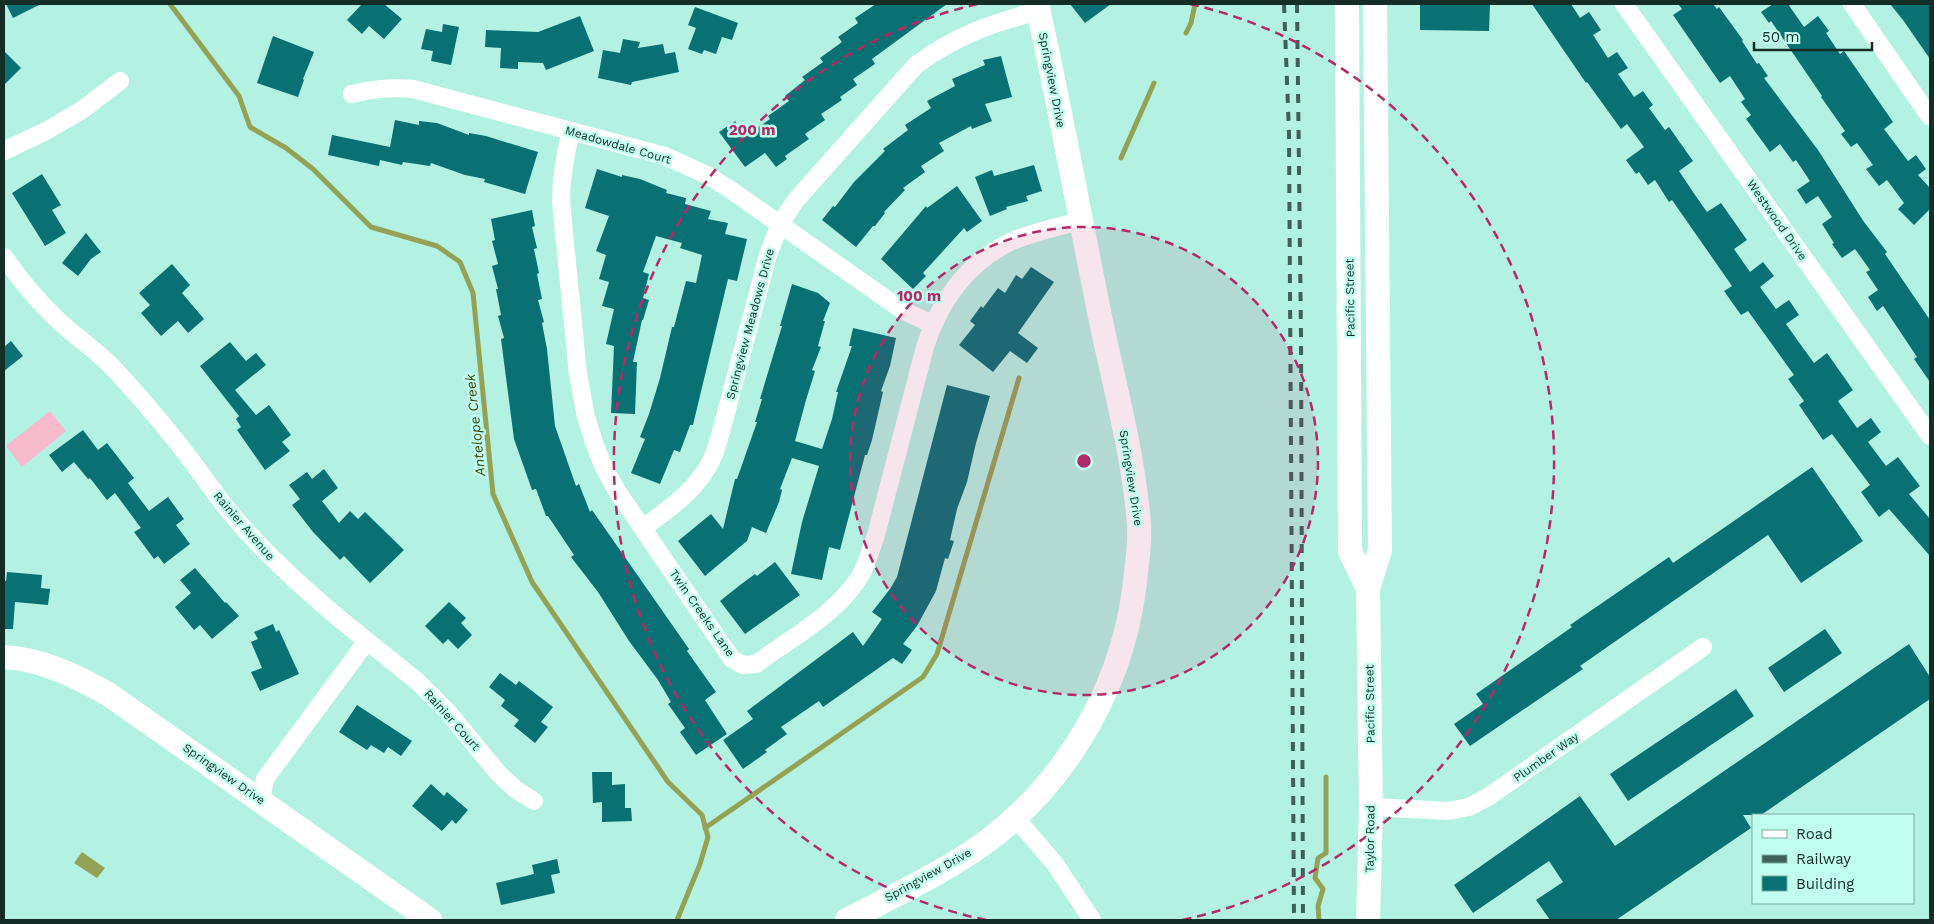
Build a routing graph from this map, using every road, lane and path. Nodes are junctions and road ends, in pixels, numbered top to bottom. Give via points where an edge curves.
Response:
1 (1347, 4) edge
2 (1375, 4) edge
3 (1624, 4) edge
4 (1852, 4) edge
5 (1037, 7) edge
6 (120, 82) dead end
7 (352, 94) dead end
8 (1930, 117) edge
9 (571, 132) junction
10 (1377, 147) junction
11 (4, 150) edge
12 (1348, 210) junction
13 (1080, 221) junction
14 (780, 224) junction
15 (4, 257) edge
16 (1350, 322) junction
17 (932, 324) junction
18 (1379, 397) junction
19 (1930, 436) edge
20 (1350, 458) junction
21 (643, 528) junction
22 (1368, 589) junction
23 (367, 641) junction
24 (1703, 647) dead end
25 (4, 657) edge
26 (1370, 759) joint
27 (261, 800) junction
28 (534, 801) dead end
29 (1370, 807) junction
30 (1015, 817) junction
31 (419, 917) edge
32 (847, 920) edge
33 (1092, 920) edge
34 (1368, 920) edge

1 - 12 main road, Pacific Street
2 - 10 main road, Pacific Street
3 - 19 street, Westwood Drive
4 - 8 street
5 - 13 main road, Springview Drive
5 - 14 street, Springview Meadows Drive via 962,36 916,65 796,200
6 - 11 street via 82,110
7 - 9 street, Meadowdale Court via 393,87 413,89
9 - 14 street, Meadowdale Court via 640,148 688,165
9 - 21 street, Twin Creeks Lane via 561,179 561,202 586,418 604,468
10 - 12 main road via 1363,154 1358,196
10 - 18 main road, Pacific Street
12 - 16 main road, Pacific Street
13 - 17 street, Twin Creeks Lane via 1034,233 991,254 957,285
13 - 30 main road, Springview Drive via 1136,496 1139,528 1135,585 1122,648 1090,722 1057,773
14 - 17 street, Meadowdale Court via 902,310
14 - 21 street, Springview Meadows Drive via 768,255 711,461 681,500
15 - 23 street, Rainier Avenue via 31,293 116,371 256,541 294,580
16 - 18 main road via 1360,329 1362,382
16 - 20 main road, Pacific Street
17 - 21 street, Twin Creeks Lane via 876,535 860,577 821,617 756,664 743,664 732,658
18 - 20 main road via 1363,410 1362,443
18 - 22 main road, Pacific Street via 1380,550
20 - 22 main road, Pacific Street via 1350,551
22 - 26 main road, Pacific Street
23 - 27 street via 265,778
23 - 28 street, Rainier Court via 418,682 447,711 498,773
24 - 29 street, Plumber Way via 1469,807 1448,810
25 - 27 main road, Springview Drive via 38,663 86,681 134,710
26 - 29 main road, Taylor Road
27 - 31 main road, Springview Drive
29 - 34 main road, Taylor Road
30 - 32 main road, Springview Drive via 968,854
30 - 33 street via 1055,864

